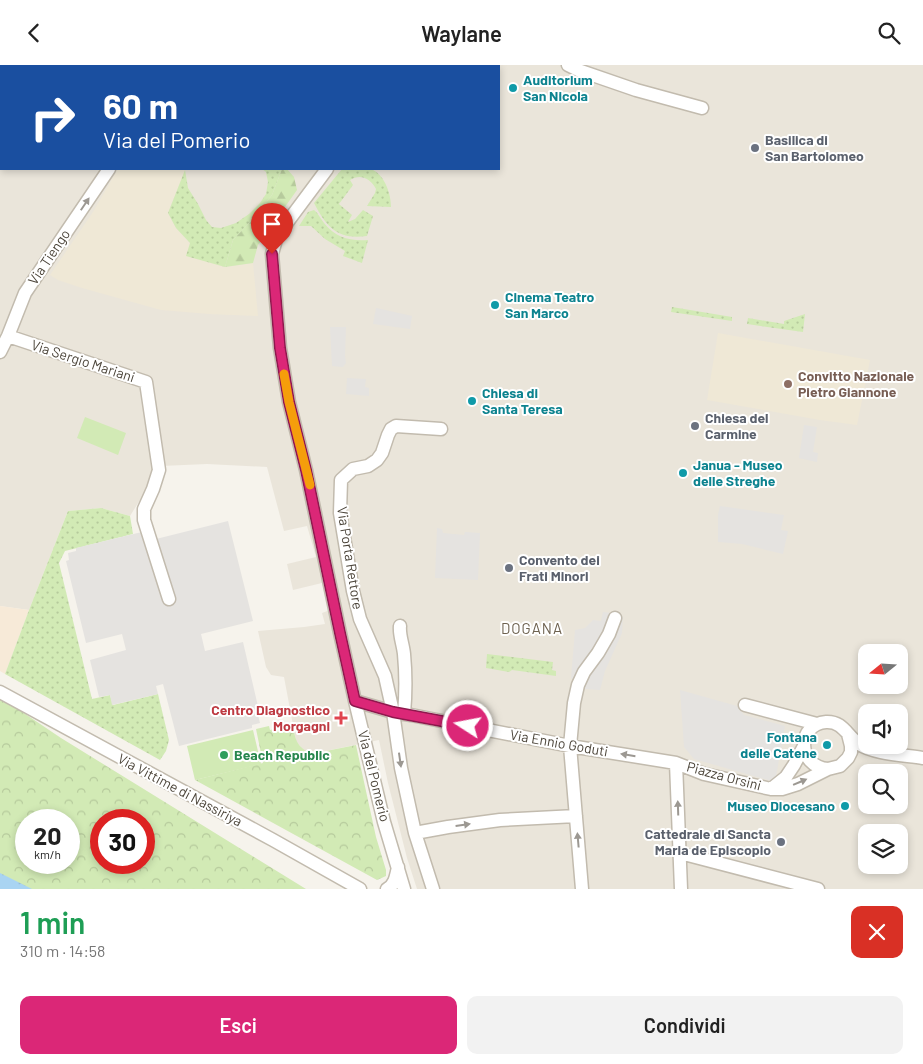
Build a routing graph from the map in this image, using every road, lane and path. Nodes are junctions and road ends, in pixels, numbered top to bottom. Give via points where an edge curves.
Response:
1 (568, 65) edge
2 (702, 108) dead end
3 (108, 170) edge
4 (320, 170) edge
5 (8, 336) junction
6 (0, 351) edge
7 (441, 429) dead end
8 (169, 599) dead end
9 (615, 618) dead end
10 (400, 626) dead end
11 (0, 692) edge
12 (355, 701) junction
13 (745, 705) dead end
14 (399, 713) junction
15 (817, 724) junction
16 (848, 734) junction
17 (858, 743) edge
18 (570, 746) junction
19 (804, 746) junction
20 (858, 752) edge
21 (896, 754) edge
22 (848, 757) junction
23 (923, 758) edge
24 (676, 763) junction
25 (828, 769) junction
26 (771, 789) junction
27 (576, 816) junction
28 (415, 833) junction
29 (680, 853) junction
30 (398, 867) junction
31 (360, 889) edge
32 (387, 889) edge
33 (404, 889) edge
34 (433, 889) edge
35 (582, 889) edge
36 (681, 889) edge
37 (818, 889) edge

1 - 2 street via 636,90
5 -> 3 street, Via Tiengo via 25,293
4 - 12 street, Via del Pomerio via 277,237 272,254 286,384
5 - 6 street, Via Tiengo
5 - 8 street, Via Sergio Mariani via 146,382 159,470 144,509 144,520
7 - 14 street, Via Porta Rettore via 396,426 391,429 377,461 348,472 341,480 340,513 353,591 360,619
9 - 18 street via 578,685
10 - 14 street via 406,680
11 - 31 street, Via Vittime di Nassiriya
12 - 14 street, Via Ennio Goduti
12 - 30 street, Via del Pomerio
13 - 15 street
14 - 18 street, Via Ennio Goduti
14 -> 28 street via 401,768
15 - 16 street, Piazza Orsini via 835,723
15 - 19 street, Piazza Orsini via 808,731
16 - 17 street, Piazza Orsini
16 - 22 street via 851,746
24 -> 18 street, Via Ennio Goduti
18 - 27 street
19 - 25 street via 812,763
19 - 26 street, Piazza Orsini via 786,777
20 - 22 street, Piazza Orsini
21 - 23 street, Piazza Orsini
22 - 25 street, Piazza Orsini via 840,766
24 - 26 street, Piazza Orsini via 704,774
29 -> 24 street
26 -> 25 street, Piazza Orsini via 798,784
28 -> 27 street via 500,820
35 -> 27 street
28 - 34 street
29 - 36 street
29 - 37 street
30 - 32 street via 395,880
30 - 33 street, Via del Pomerio

